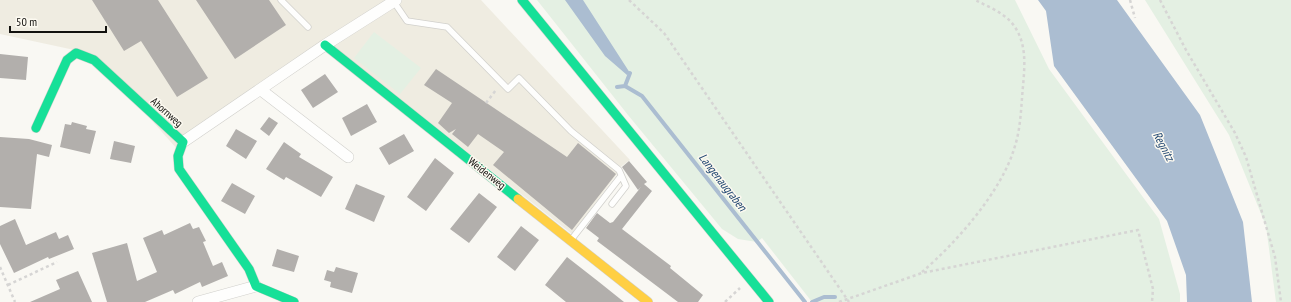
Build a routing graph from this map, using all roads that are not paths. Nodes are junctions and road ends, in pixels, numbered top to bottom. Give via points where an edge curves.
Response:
1 (281, 0) edge
2 (522, 0) edge
3 (395, 1) edge
4 (308, 27) dead end
5 (325, 45) junction
6 (261, 90) junction
7 (36, 128) dead end
8 (183, 142) junction
9 (348, 157) dead end
10 (621, 176) junction
11 (612, 204) dead end
12 (571, 240) junction
13 (256, 286) junction
14 (205, 301) edge
15 (294, 302) edge
16 (648, 302) edge
17 (769, 302) edge

1 - 4 lane
2 - 17 street
3 - 5 street
3 - 10 lane via 407,21 447,27 508,89 519,78 571,131 619,170
5 - 6 street
5 - 12 street, Weidenweg
6 - 8 street
6 - 9 street
7 - 8 street, Ahornweg via 67,60 76,53 94,60
8 - 13 street, Ahornweg via 178,156 179,169 249,269
10 - 11 lane via 626,186
10 - 12 lane
12 - 16 street, Weidenweg
13 - 14 street
13 - 15 street

